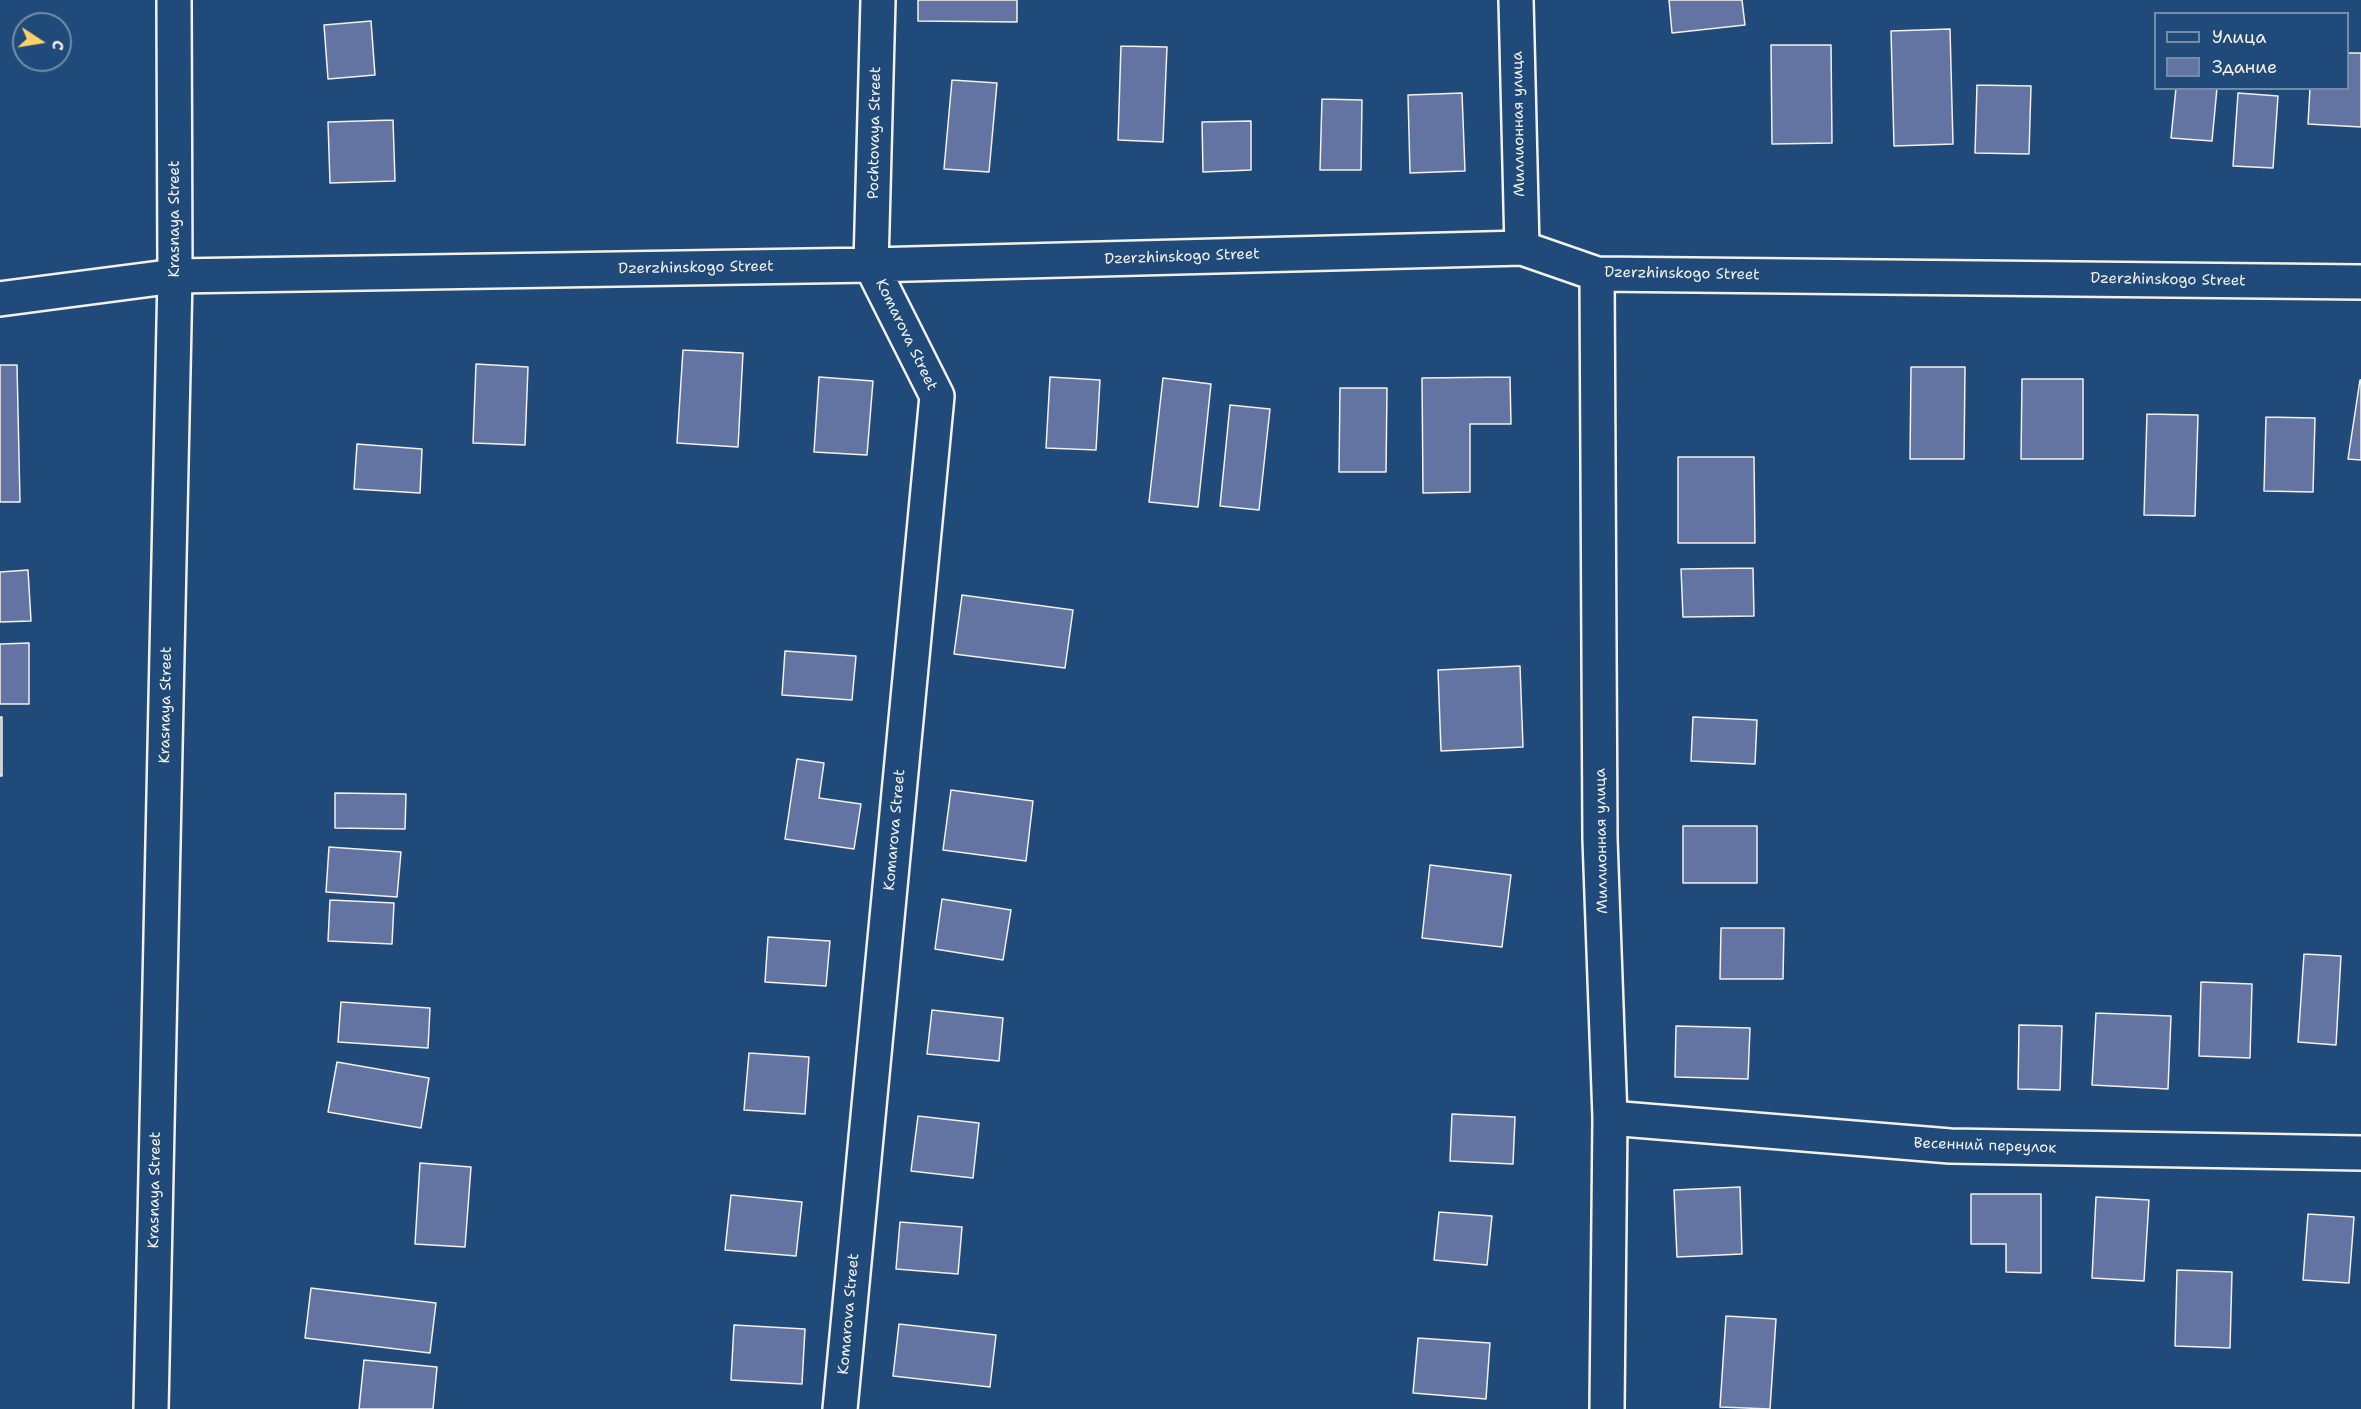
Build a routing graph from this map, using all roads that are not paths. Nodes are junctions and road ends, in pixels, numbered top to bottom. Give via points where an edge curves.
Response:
1 (174, 0) edge
2 (878, 0) edge
3 (1516, 0) edge
4 (1522, 248) junction
5 (871, 265) junction
6 (1598, 274) junction
7 (175, 276) junction
8 (2361, 282) edge
9 (0, 299) edge
10 (1610, 1118) junction
11 (2361, 1153) edge
12 (151, 1409) edge
13 (840, 1409) edge
14 (1607, 1409) edge

1 - 7 street, Krasnaya Street
2 - 5 street, Pochtovaya Street
3 - 4 street, Миллионная улица
4 - 5 street, Dzerzhinskogo Street
4 - 6 street, Dzerzhinskogo Street
5 - 7 street, Dzerzhinskogo Street
5 - 13 street, Komarova Street via 937,396
6 - 8 street, Dzerzhinskogo Street
6 - 10 street, Миллионная улица via 1600,838
7 - 9 street, Dzerzhinskogo Street
7 - 12 street, Krasnaya Street
10 - 11 street, Весенний переулок via 1950,1146
10 - 14 street, Миллионная улица

